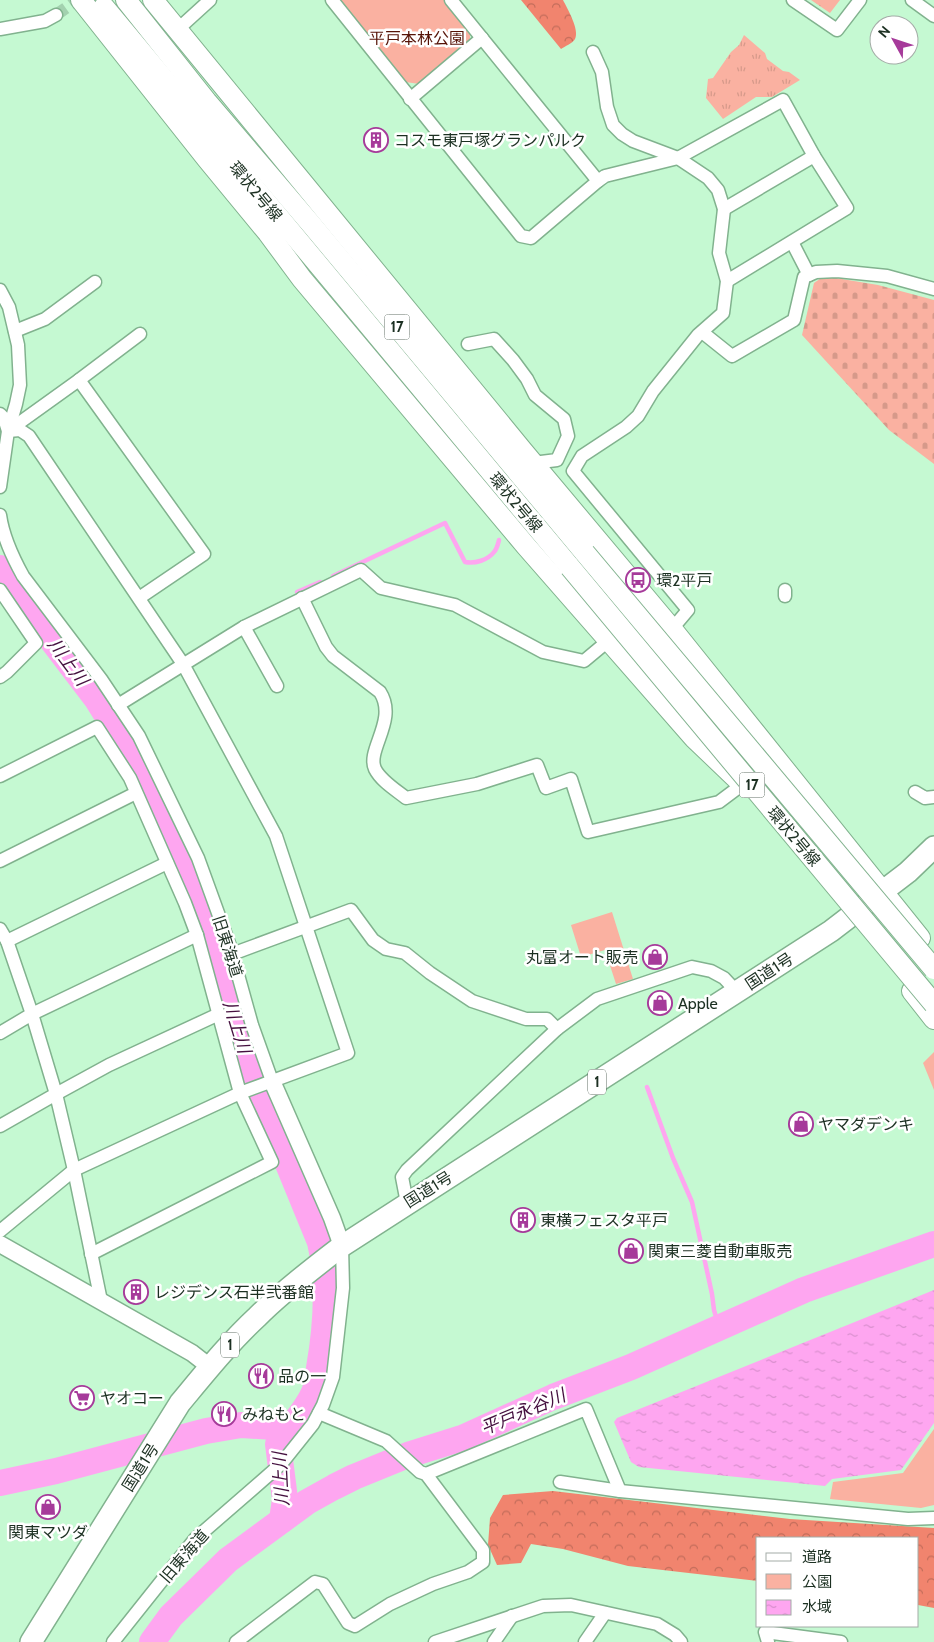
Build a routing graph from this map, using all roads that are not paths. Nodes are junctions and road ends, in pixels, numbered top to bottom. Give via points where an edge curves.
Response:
1 (81, 0) edge
2 (98, 0) edge
3 (126, 0) edge
4 (153, 0) edge
5 (210, 0) edge
6 (332, 0) edge
7 (451, 0) edge
8 (793, 0) edge
9 (860, 0) edge
10 (912, 0) edge
11 (56, 15) tunnel mouth
12 (934, 16) edge
13 (0, 29) edge
14 (178, 30) junction
15 (482, 38) junction
16 (593, 52) dead end
17 (410, 99) junction
18 (202, 111) junction
19 (814, 156) junction
20 (678, 158) junction
21 (598, 181) junction
22 (724, 210) junction
23 (311, 224) junction
24 (268, 233) junction
25 (792, 242) junction
26 (809, 275) junction
27 (727, 281) junction
28 (95, 282) dead end
29 (934, 289) edge
30 (0, 290) edge
31 (15, 331) junction
32 (702, 332) junction
33 (140, 334) dead end
34 (468, 344) dead end
35 (80, 380) junction
36 (0, 414) edge
37 (448, 421) junction
38 (8, 431) junction
39 (527, 456) junction
40 (0, 486) edge
41 (0, 515) edge
42 (3, 543) edge
43 (0, 590) edge
44 (139, 598) junction
45 (302, 598) junction
46 (244, 627) junction
47 (672, 630) junction
48 (608, 641) junction
49 (184, 664) junction
50 (0, 677) edge
51 (277, 686) dead end
52 (118, 705) junction
53 (0, 776) edge
54 (743, 784) junction
55 (915, 792) dead end
56 (136, 793) junction
57 (934, 797) edge
58 (934, 847) edge
59 (0, 861) edge
60 (168, 863) junction
61 (883, 891) junction
62 (851, 916) junction
63 (307, 926) junction
64 (0, 928) edge
65 (197, 935) junction
66 (7, 941) junction
67 (232, 954) junction
68 (934, 955) edge
69 (934, 969) edge
70 (737, 992) junction
71 (934, 1004) edge
72 (32, 1014) junction
73 (219, 1014) junction
74 (934, 1019) edge
75 (557, 1029) junction
76 (0, 1033) edge
77 (267, 1083) junction
78 (242, 1092) junction
79 (56, 1094) junction
80 (0, 1126) edge
81 (74, 1170) junction
82 (407, 1203) junction
83 (0, 1232) edge
84 (0, 1244) edge
85 (337, 1250) junction
86 (91, 1254) junction
87 (101, 1301) junction
88 (210, 1367) junction
89 (319, 1413) junction
90 (423, 1473) junction
91 (560, 1482) dead end
92 (620, 1491) junction
93 (934, 1518) edge
94 (605, 1613) junction
95 (512, 1616) junction
96 (31, 1642) edge
97 (113, 1642) edge
98 (236, 1642) edge
99 (435, 1642) edge
100 (494, 1642) edge
101 (584, 1642) edge
102 (680, 1642) edge
103 (768, 1642) edge
104 (841, 1642) edge

1 - 24 main road
2 - 18 main road, 環状2号線 / 17
3 - 18 main road, 環状2号線 / 17
4 - 14 main road
5 - 14 street
6 - 17 street
7 - 15 street
8 - 9 street via 837,30
10 - 12 street
11 - 13 street via 45,21
14 - 39 main road
15 - 17 street
15 - 21 street
16 - 20 street via 602,72 613,125 633,141
17 - 21 street via 521,236 531,238
18 - 23 main road, 環状2号線 / 17
18 - 37 main road, 環状2号線 / 17
19 - 20 street via 783,100
19 - 22 street
19 - 25 street via 847,208
20 - 21 street via 605,176
20 - 22 street via 708,178 718,190
22 - 27 street via 719,253
23 - 39 main road
23 - 69 main road, 環状2号線 / 17, bridge
24 - 37 main road
24 - 48 main road via 520,540
25 - 26 street
25 - 27 street
26 - 29 street via 837,271 887,276
26 - 32 street via 804,277 794,320 732,356
27 - 32 street via 722,313
28 - 31 street via 45,319
30 - 31 street via 9,307
31 - 38 street via 20,385
32 - 47 street via 653,391 638,416 582,456 573,471 688,610
33 - 35 street
34 - 39 street via 494,339 527,379 535,395 564,419 568,436 556,460
35 - 38 street
35 - 44 street via 204,554
36 - 38 street
37 - 71 main road, 環状2号線 / 17, bridge
38 - 40 street
38 - 44 street via 20,430 29,436
39 - 47 main road
41 - 42 street, 旧東海道
42 - 52 street, 旧東海道 via 23,576
43 - 50 street via 36,643
44 - 49 street
45 - 46 street
45 - 48 street via 361,570 381,588 455,605 543,652 584,661
45 - 54 street via 333,656 384,698 386,716 372,762 376,772 406,798 477,784 537,765 546,788 570,779 588,832 719,802
46 - 49 street
46 - 51 street
47 - 61 main road
48 - 54 main road via 694,738
49 - 52 street
49 - 63 street via 276,836
52 - 67 street, 旧東海道 via 139,736 198,858
53 - 56 street via 97,727
54 - 62 main road
55 - 57 street via 925,798
56 - 59 street
56 - 60 street
58 - 61 highway, 国道1号 / 1
60 - 65 street
60 - 66 street
61 - 62 highway, 国道1号 / 1
61 - 68 main road
62 - 70 highway, 国道1号 / 1
62 - 74 main road
63 - 67 street
63 - 75 street via 351,910 373,940 386,950 404,953 472,1001 526,1019 547,1020
63 - 77 street via 348,1053
64 - 66 street
65 - 72 street
65 - 73 street
66 - 72 street
67 - 77 street, 旧東海道
70 - 75 street via 724,978 692,967 597,999
70 - 82 highway, 国道1号 / 1
72 - 76 street
72 - 79 street
73 - 78 street
73 - 79 street via 109,1065
75 - 82 street via 407,1170 402,1177
77 - 78 street
77 - 85 street, 旧東海道 via 332,1218
78 - 81 street
78 - 86 street via 272,1162
79 - 80 street
79 - 81 street
81 - 83 street
81 - 86 street
82 - 85 highway, 国道1号 / 1
84 - 87 street
85 - 88 highway, 国道1号 / 1 via 257,1317
85 - 89 street, 旧東海道 via 343,1288 333,1377
86 - 87 street
87 - 88 street via 192,1353
88 - 96 highway, 国道1号 / 1 via 180,1402
89 - 90 street via 386,1441
89 - 97 street, 旧東海道 via 264,1480 195,1539
90 - 92 street via 586,1409
90 - 98 street via 483,1550 483,1562 468,1572 390,1604 355,1626 348,1622 324,1584 315,1582
91 - 92 street
92 - 93 street via 908,1520
94 - 95 street via 571,1605 543,1606
94 - 101 street
94 - 102 street via 657,1624
95 - 99 street
95 - 100 street
103 - 104 street via 765,1632

